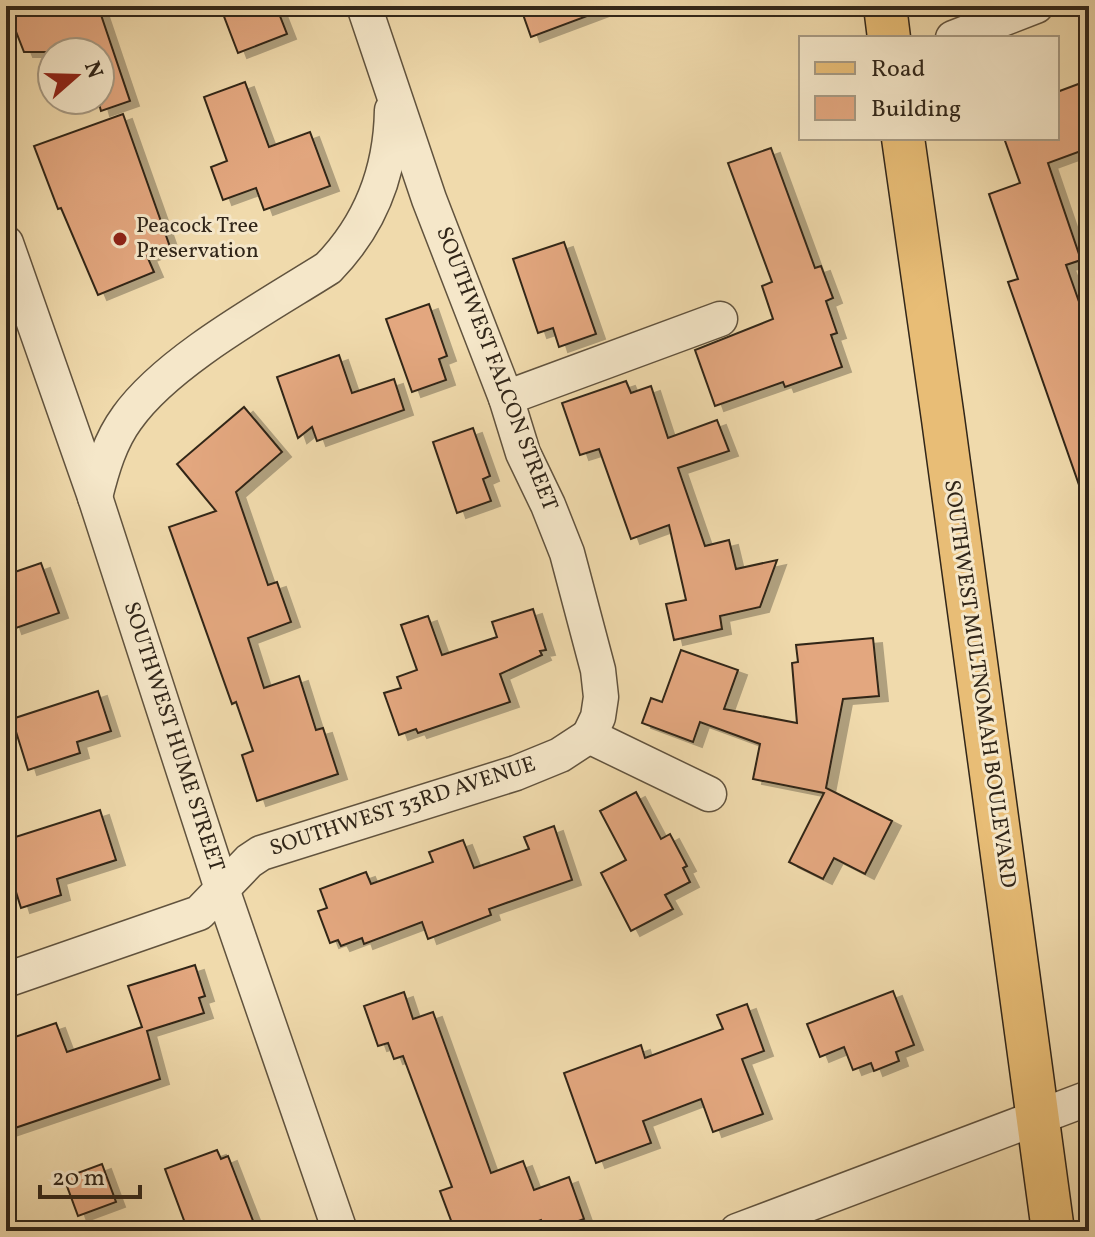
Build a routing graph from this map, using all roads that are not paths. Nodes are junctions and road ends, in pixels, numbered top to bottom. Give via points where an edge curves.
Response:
1 (364, 6) edge
2 (885, 6) edge
3 (1036, 6) edge
4 (889, 36) edge
5 (958, 36) edge
6 (392, 89) junction
7 (903, 140) edge
8 (6, 243) edge
9 (720, 319) dead end
10 (506, 398) junction
11 (95, 497) junction
12 (589, 736) junction
13 (709, 794) dead end
14 (222, 889) junction
15 (6, 980) edge
16 (1089, 1098) edge
17 (1037, 1116) junction
18 (340, 1231) edge
19 (737, 1231) edge
20 (1053, 1231) edge

1 - 6 street, SOUTHWEST FALCON STREET
2 - 4 main road
3 - 5 street
6 - 10 street, SOUTHWEST FALCON STREET
6 - 11 street via 388,157 381,186 358,233 328,268 205,348 144,399 117,436
7 - 17 main road, SOUTHWEST MULTNOMAH BOULEVARD
8 - 11 street, SOUTHWEST HUME STREET
9 - 10 street
10 - 12 street, SOUTHWEST FALCON STREET via 523,453 567,553 598,670 601,697
11 - 14 street, SOUTHWEST HUME STREET
12 - 13 street
12 - 14 street, SOUTHWEST 33RD AVENUE via 516,773 261,853
14 - 15 street, SOUTHWEST 33RD AVENUE via 199,913
14 - 18 street, SOUTHWEST HUME STREET
16 - 17 street
17 - 19 street
17 - 20 main road, SOUTHWEST MULTNOMAH BOULEVARD

